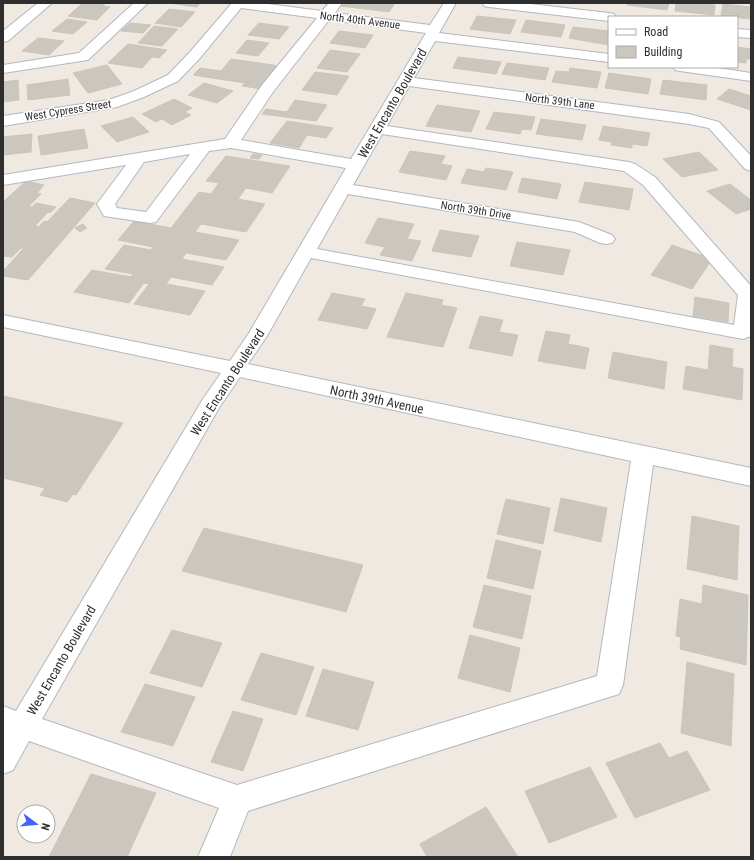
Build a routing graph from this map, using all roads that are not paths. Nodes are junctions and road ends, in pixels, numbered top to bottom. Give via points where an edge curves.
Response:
1 (46, 3) edge
2 (142, 3) edge
3 (336, 3) edge
4 (450, 3) edge
5 (489, 3) edge
6 (239, 4) edge
7 (326, 16) junction
8 (608, 17) edge
9 (433, 33) junction
10 (738, 33) edge
11 (751, 34) edge
12 (3, 38) edge
13 (608, 58) edge
14 (687, 68) edge
15 (3, 69) edge
16 (751, 77) edge
17 (405, 81) junction
18 (3, 120) edge
19 (377, 129) junction
20 (231, 143) junction
21 (204, 147) junction
22 (139, 158) junction
23 (357, 165) junction
24 (751, 166) edge
25 (3, 180) edge
26 (343, 188) junction
27 (606, 239) dead end
28 (306, 252) junction
29 (3, 322) edge
30 (235, 369) junction
31 (643, 456) junction
32 (751, 477) edge
33 (13, 722) edge
34 (3, 760) edge
35 (237, 800) junction
36 (214, 857) edge

1 - 12 street
2 - 15 street via 82,57
3 - 7 street
4 - 9 street, West Encanto Boulevard
5 - 8 street
6 - 7 street, North 40th Avenue
6 - 18 street, West Cypress Street via 173,78 112,104
7 - 9 street, North 40th Avenue
7 - 20 street via 242,124
9 - 13 street, North 40th Avenue
9 - 17 street, West Encanto Boulevard
10 - 11 street
14 - 16 street
17 - 19 street, West Encanto Boulevard
17 - 24 street, North 39th Lane via 629,110 714,125
19 - 23 street, West Encanto Boulevard
19 - 28 street via 629,167 649,181 748,294 743,333
20 - 21 street
20 - 23 street
21 - 22 street
21 - 22 street via 150,218 110,212 106,204
22 - 25 street
23 - 26 street, West Encanto Boulevard
26 - 27 street, North 39th Drive via 579,227
26 - 28 street, West Encanto Boulevard
28 - 30 street, West Encanto Boulevard
29 - 30 street, North 39th Avenue
30 - 31 street, North 39th Avenue
30 - 33 street, West Encanto Boulevard
31 - 32 street, North 39th Avenue
31 - 35 street via 609,685
33 - 34 street, West Encanto Boulevard
33 - 35 street
35 - 36 street

